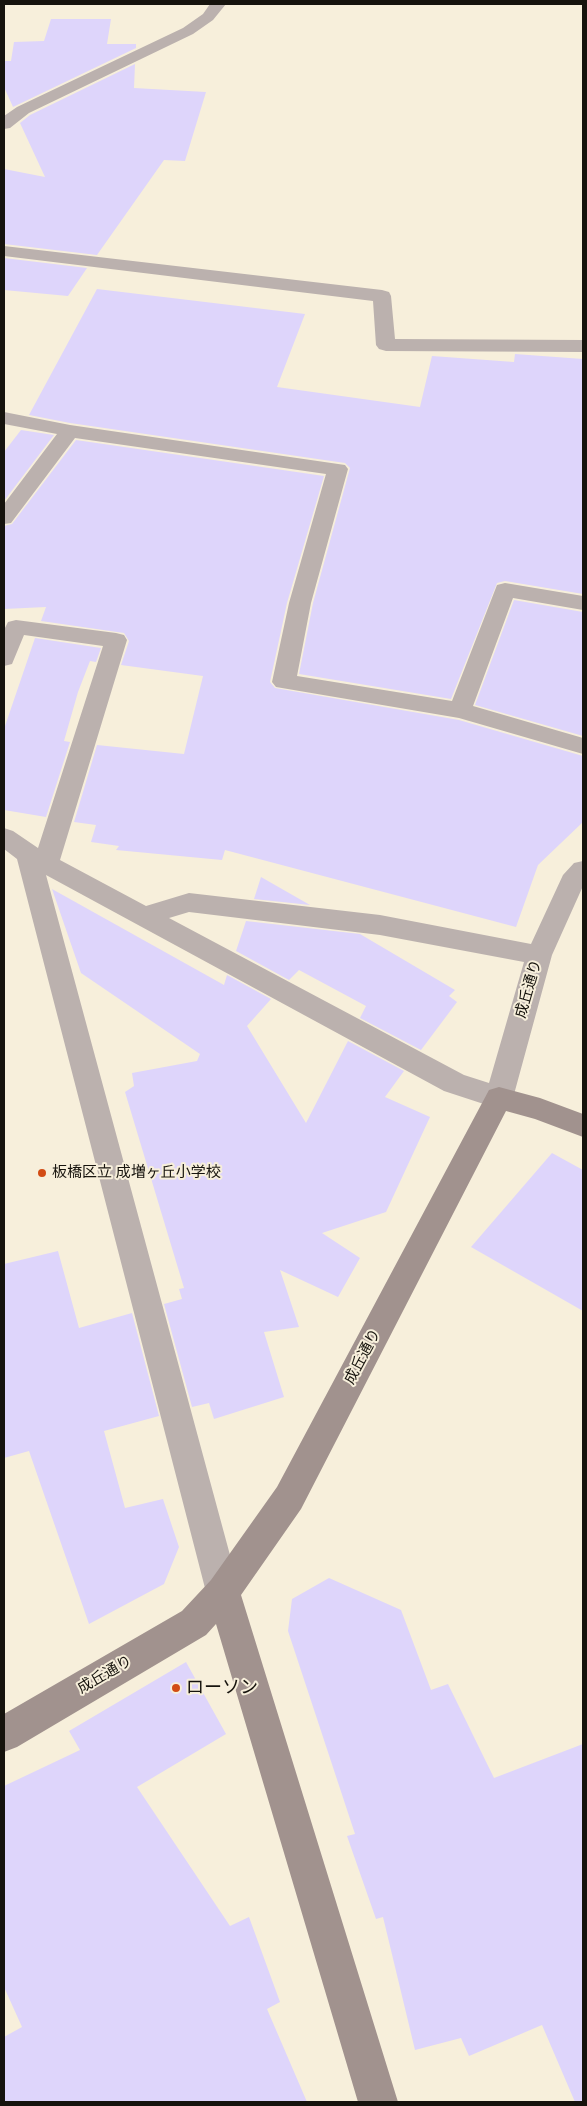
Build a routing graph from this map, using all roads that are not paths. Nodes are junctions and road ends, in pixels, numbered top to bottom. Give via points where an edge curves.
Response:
1 (218, 4) edge
2 (4, 124) edge
3 (4, 251) edge
4 (583, 346) edge
5 (4, 418) edge
6 (70, 431) junction
7 (4, 518) edge
8 (583, 603) edge
9 (4, 659) edge
10 (460, 710) junction
11 (583, 746) edge
12 (4, 837) edge
13 (26, 854) edge
14 (583, 870) edge
15 (144, 916) junction
16 (539, 954) junction
17 (499, 1098) junction
18 (583, 1126) edge
19 (223, 1592) junction
20 (4, 1734) edge
21 (378, 2102) edge

1 - 2 street via 208,17 188,31 23,110
3 - 4 street via 382,296 386,345
5 - 6 street
6 - 7 street
6 - 10 street via 338,469 300,603 284,682
8 - 10 street via 505,590
9 - 13 street via 16,627 116,640
10 - 11 street
12 - 13 street
13 - 15 street
13 - 19 street
14 - 16 street, 成丘通り via 572,882
15 - 16 street via 189,902 380,926
15 - 17 street via 454,1082
16 - 17 street, 成丘通り
17 - 18 street via 540,1109
17 - 19 street, 成丘通り via 289,1498
19 - 20 street, 成丘通り via 194,1623
19 - 21 street

